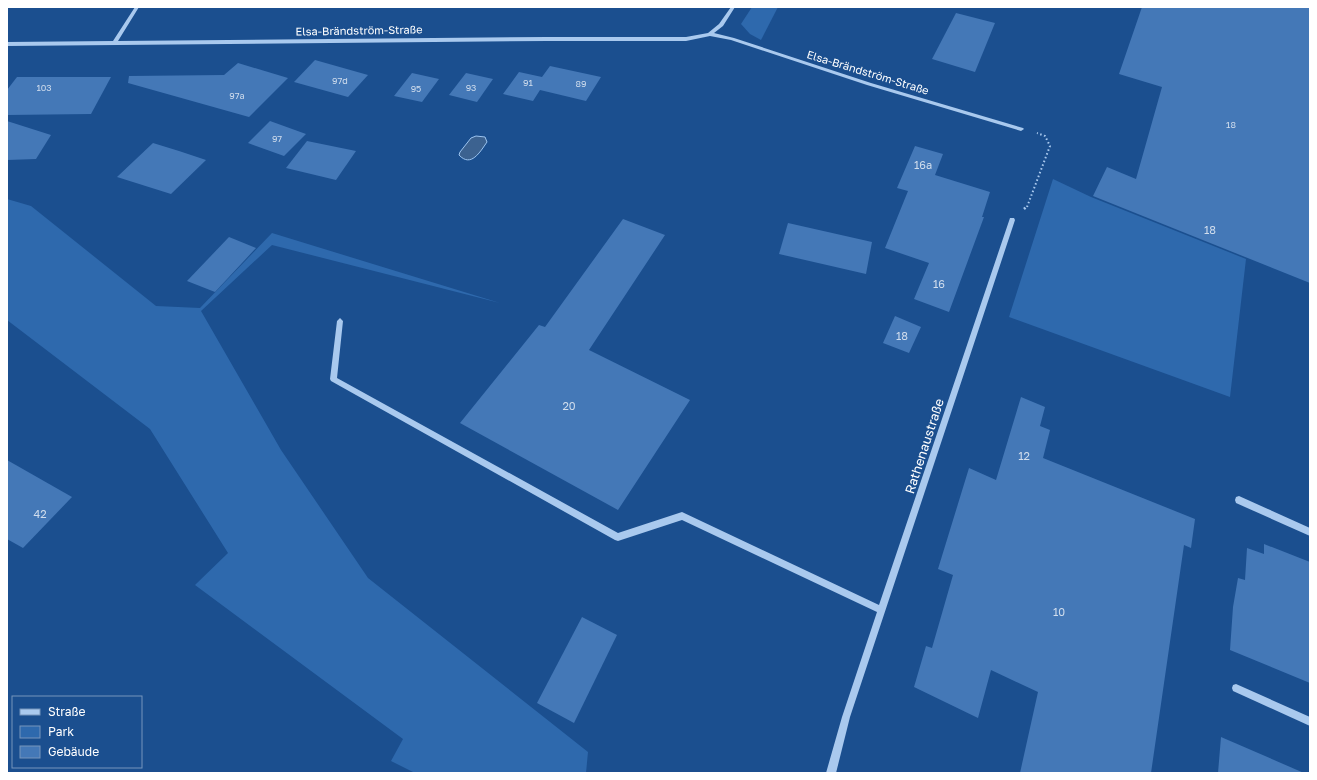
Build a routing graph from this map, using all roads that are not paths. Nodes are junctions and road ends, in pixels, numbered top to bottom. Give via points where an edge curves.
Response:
1 (137, 7) edge
2 (733, 7) edge
3 (710, 34) junction
4 (115, 42) junction
5 (7, 44) edge
6 (1021, 129) dead end
7 (1012, 220) road end
8 (340, 321) dead end
9 (1239, 500) dead end
10 (1310, 532) edge
11 (882, 610) junction
12 (1236, 688) dead end
13 (1310, 722) edge
14 (831, 773) edge

1 - 4 street
2 - 3 street via 721,25
3 - 4 street, Elsa-Brändström-Straße via 686,39
3 - 6 street, Elsa-Brändström-Straße
4 - 5 street, Elsa-Brändström-Straße
7 - 11 street, Rathenaustraße
8 - 11 street via 333,379 618,537 682,516
9 - 10 street
11 - 14 street, Rathenaustraße via 846,717
12 - 13 street

